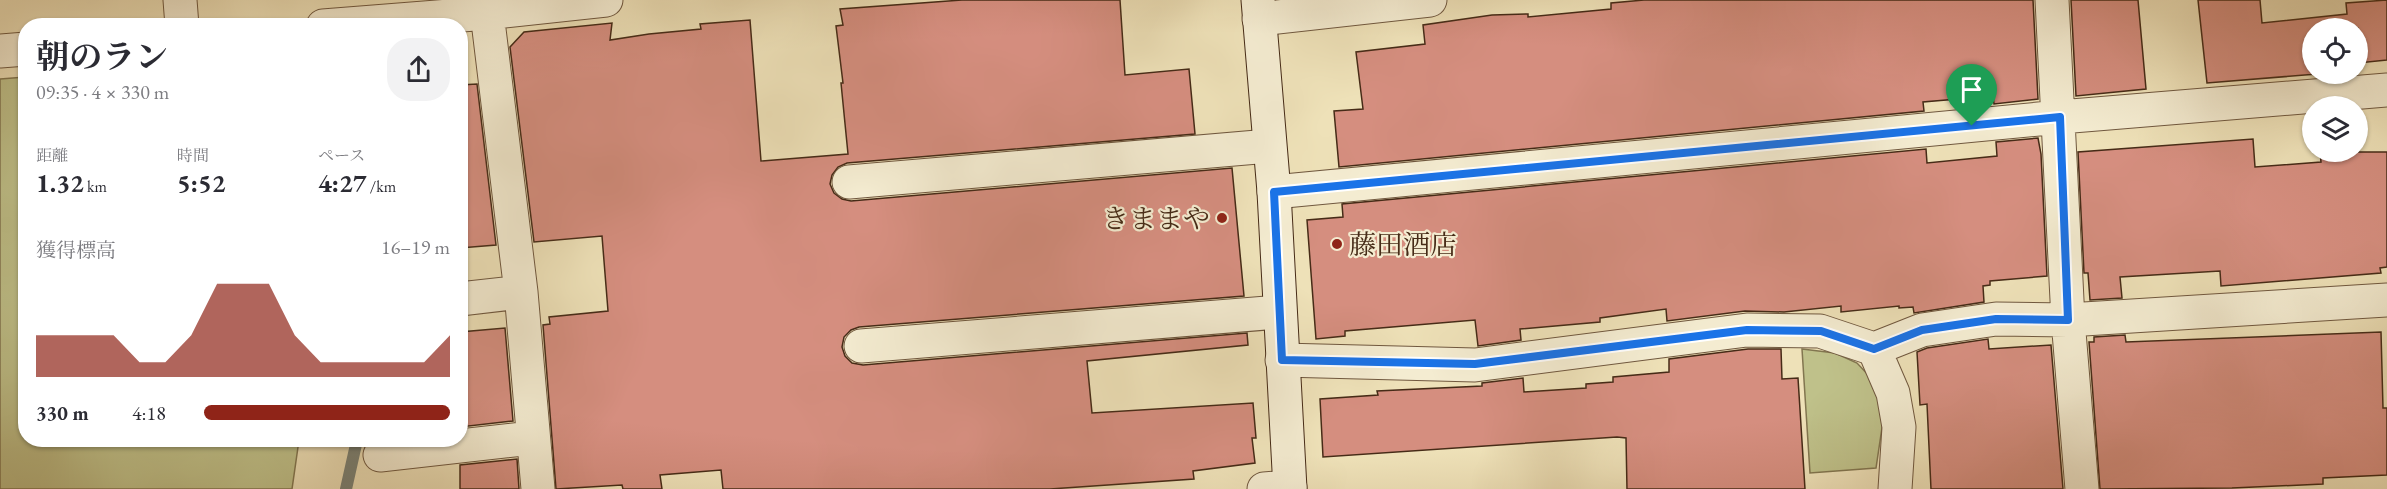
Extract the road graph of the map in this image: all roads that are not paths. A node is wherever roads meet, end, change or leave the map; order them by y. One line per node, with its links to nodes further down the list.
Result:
1 (180, 0): 9 (street)
2 (606, 0): 5 (street)
3 (1430, 0): 6 (street)
4 (2052, 0): 14 (street)
5 (555, 3): 8 (street)
6 (1259, 10): 15 (street)
7 (378, 11): 8 (street); 10 (street)
8 (483, 14): 18 (street)
9 (181, 18)
10 (353, 18)
11 (18, 50): 12 (street)
12 (0, 51)
13 (2387, 90): 14 (street)
14 (2060, 117): 17 (street); 22 (street)
15 (1269, 146): 16 (street); 17 (street)
16 (849, 182)
17 (1274, 192): 21 (street)
18 (521, 292): 19 (street); 26 (street)
19 (468, 298)
20 (2387, 300): 22 (street)
21 (1279, 312): 23 (street); 25 (street)
22 (2068, 320): 24 (street); 33 (street)
23 (861, 346)
24 (1874, 349): 25 (street); 32 (street)
25 (1282, 360): 30 (street)
26 (532, 438): 27 (street); 31 (street)
27 (468, 445)
28 (452, 447): 29 (street)
29 (380, 455)
30 (1281, 488)
31 (538, 489)
32 (1895, 489)
33 (2082, 489)

